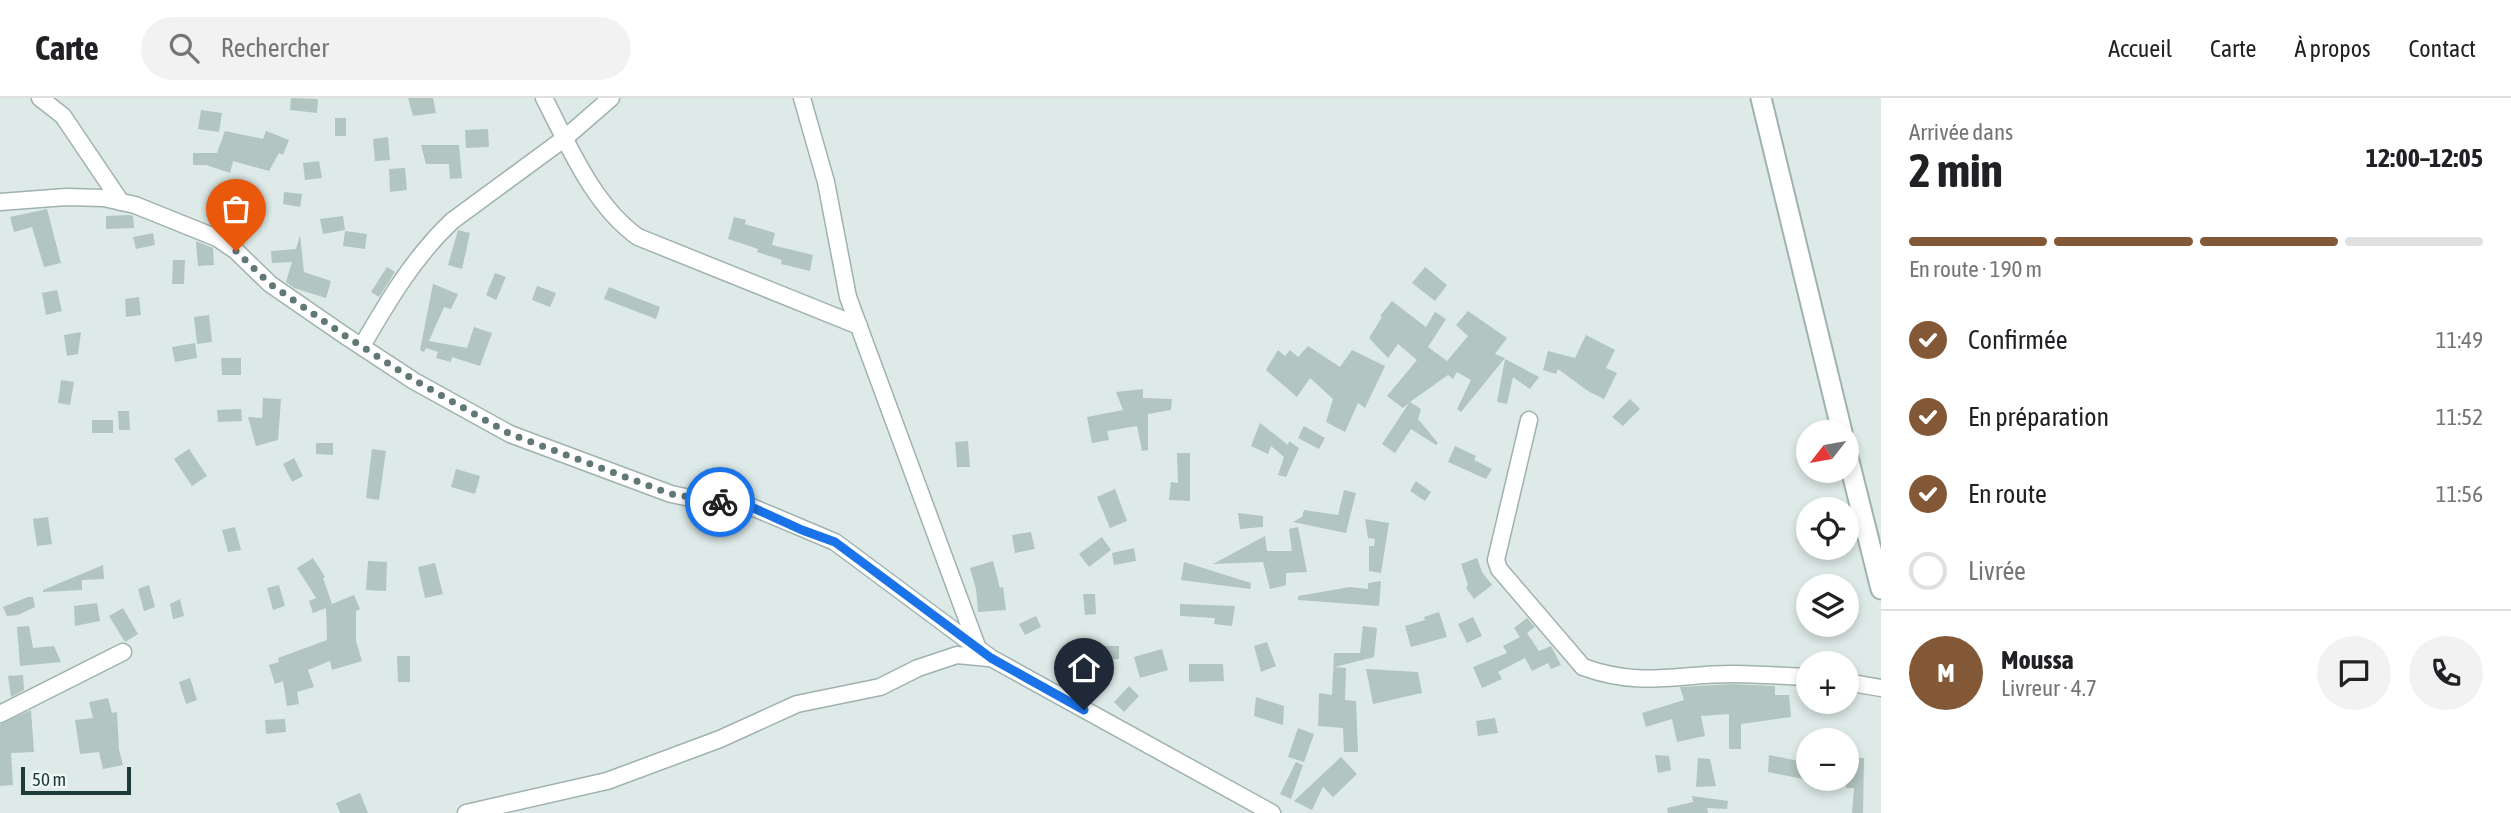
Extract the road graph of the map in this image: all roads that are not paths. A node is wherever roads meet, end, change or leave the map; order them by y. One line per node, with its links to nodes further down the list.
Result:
1 (544, 98): 6 (street)
2 (611, 98): 6 (street)
3 (802, 98): 9 (street)
4 (1761, 98): 12 (street)
5 (53, 103): 8 (street)
6 (565, 138): 9 (street); 10 (street)
7 (0, 202): 8 (street)
8 (121, 202): 10 (street)
9 (859, 326): 16 (street)
10 (362, 346): 16 (street)
11 (1529, 420): 17 (street)
12 (1839, 420)
13 (1854, 483): 14 (street)
14 (1881, 589)
15 (123, 652): 20 (street)
16 (985, 653): 21 (street); 22 (street)
17 (1796, 677)
18 (1859, 684): 19 (street)
19 (1881, 688)
20 (0, 713)
21 (466, 813)
22 (1270, 813)

